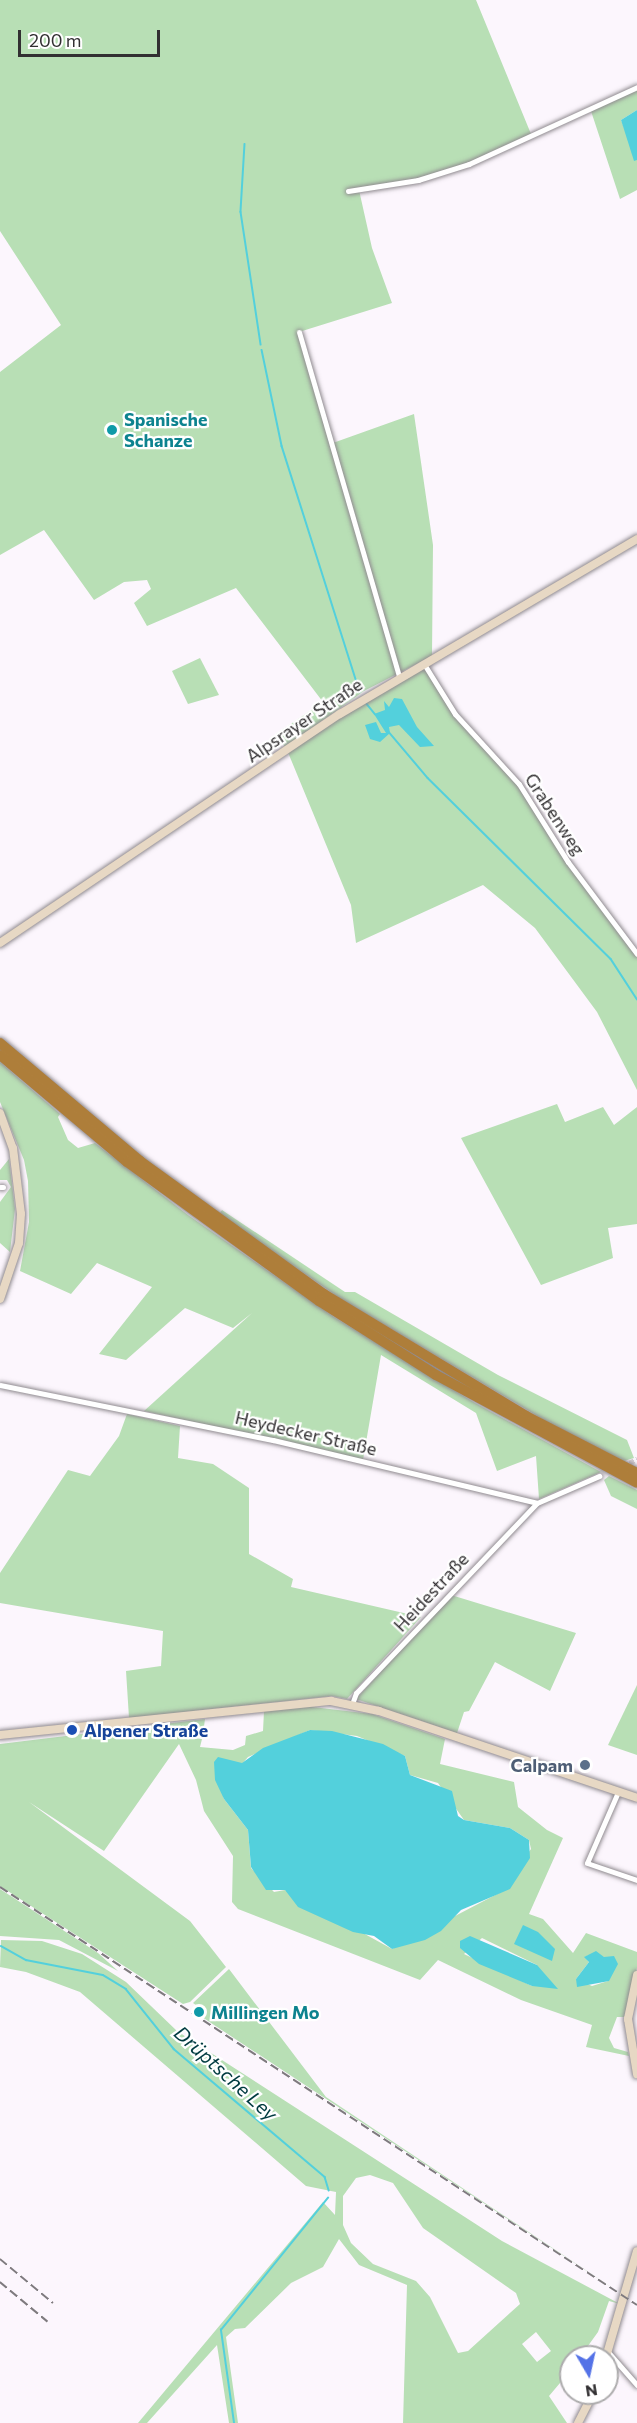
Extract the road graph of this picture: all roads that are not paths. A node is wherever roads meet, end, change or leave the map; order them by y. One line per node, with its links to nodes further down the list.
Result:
1 (637, 87): 2 (street)
2 (348, 191)
3 (299, 332): 6 (street)
4 (637, 539): 5 (street, Alpsrayer Straße)
5 (424, 663): 6 (street, Alpsrayer Straße); 8 (street, Grabenweg)
6 (399, 677): 7 (street, Alpsrayer Straße)
7 (0, 943)
8 (637, 954)
9 (0, 1043): 14 (highway)
10 (0, 1055): 16 (highway)
11 (0, 1113): 12 (street)
12 (0, 1299)
13 (0, 1385): 17 (street, Heydecker Straße)
14 (637, 1473)
15 (599, 1476): 17 (street)
16 (637, 1483)
17 (537, 1503): 18 (street, Heidestraße)
18 (352, 1704): 19 (street); 20 (street)
19 (0, 1735)
20 (618, 1792): 21 (street); 22 (street)
21 (637, 1798)
22 (637, 1880)
23 (637, 1975): 24 (street)
24 (633, 2020): 25 (street)
25 (637, 2074)
26 (637, 2251): 27 (street)
27 (635, 2272): 28 (street)
28 (610, 2345)
29 (619, 2366): 30 (street)
30 (637, 2385)
31 (587, 2405): 32 (street)
32 (578, 2423)

